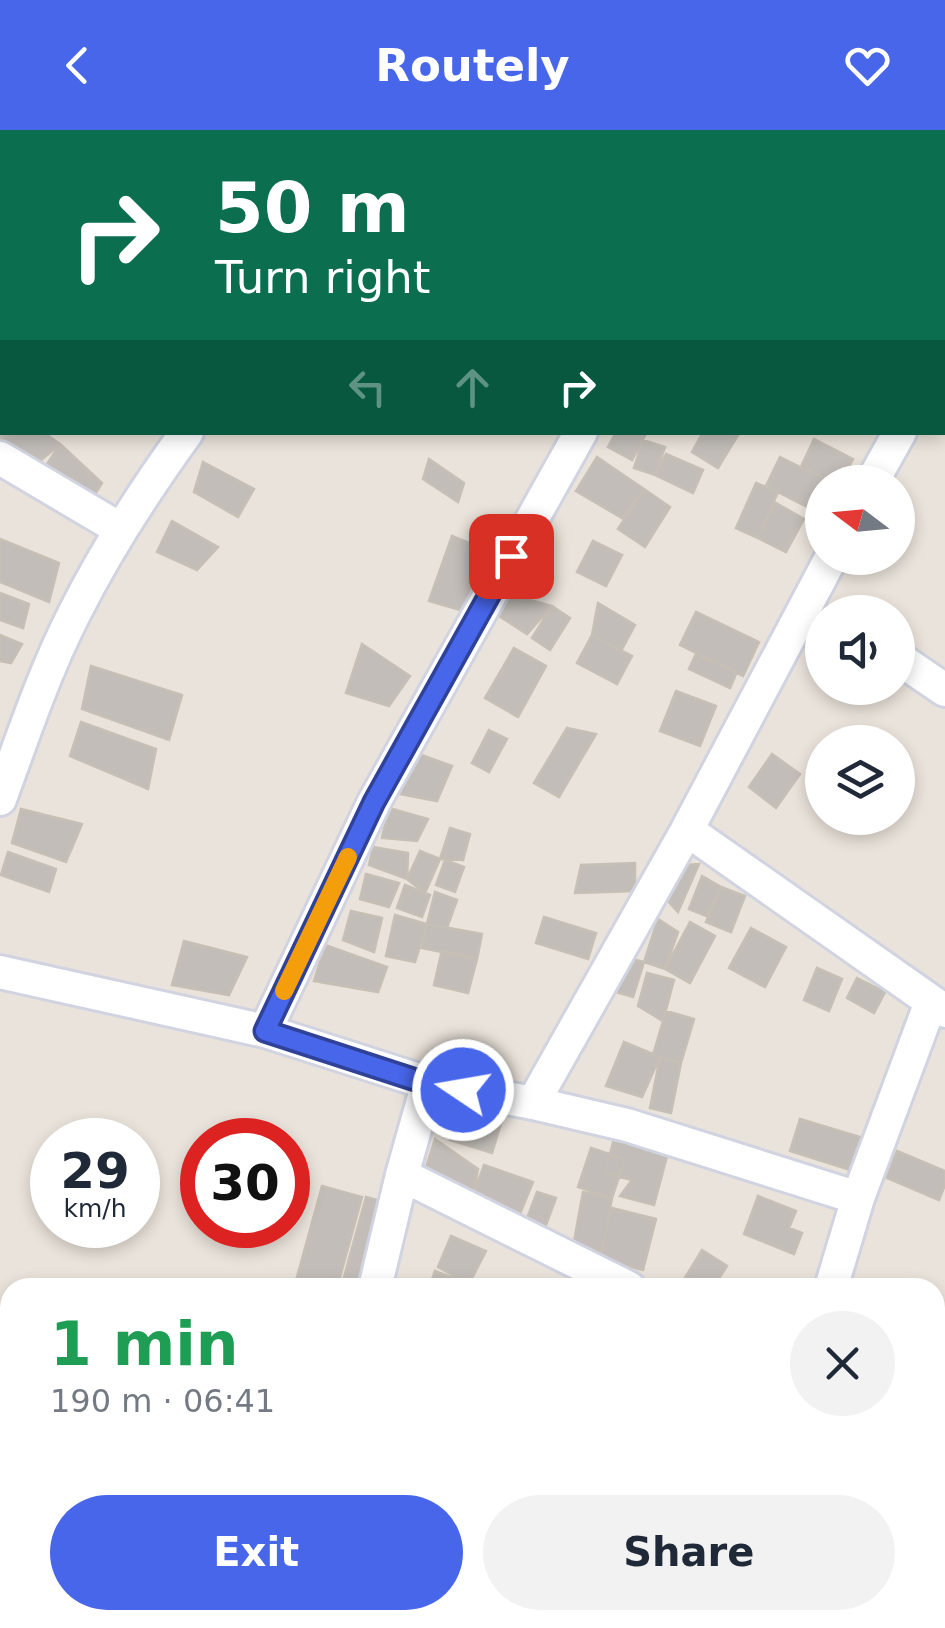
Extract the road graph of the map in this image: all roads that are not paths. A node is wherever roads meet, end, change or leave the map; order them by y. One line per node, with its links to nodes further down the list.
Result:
1 (185, 435): 6 (street)
2 (580, 435): 14 (street)
3 (898, 435): 5 (street)
4 (0, 458): 6 (street)
5 (882, 465)
6 (120, 530): 10 (street)
7 (805, 630): 11 (street)
8 (915, 670): 9 (street)
9 (945, 690)
10 (0, 798)
11 (686, 830): 13 (street); 16 (street)
12 (0, 972): 14 (street)
13 (938, 1006): 18 (street)
14 (265, 1031): 15 (street)
15 (428, 1084): 16 (street); 17 (street)
16 (533, 1102): 18 (street)
17 (402, 1175): 19 (street); 20 (street)
18 (858, 1198): 21 (street)
19 (377, 1278)
20 (609, 1278)
21 (834, 1278)

